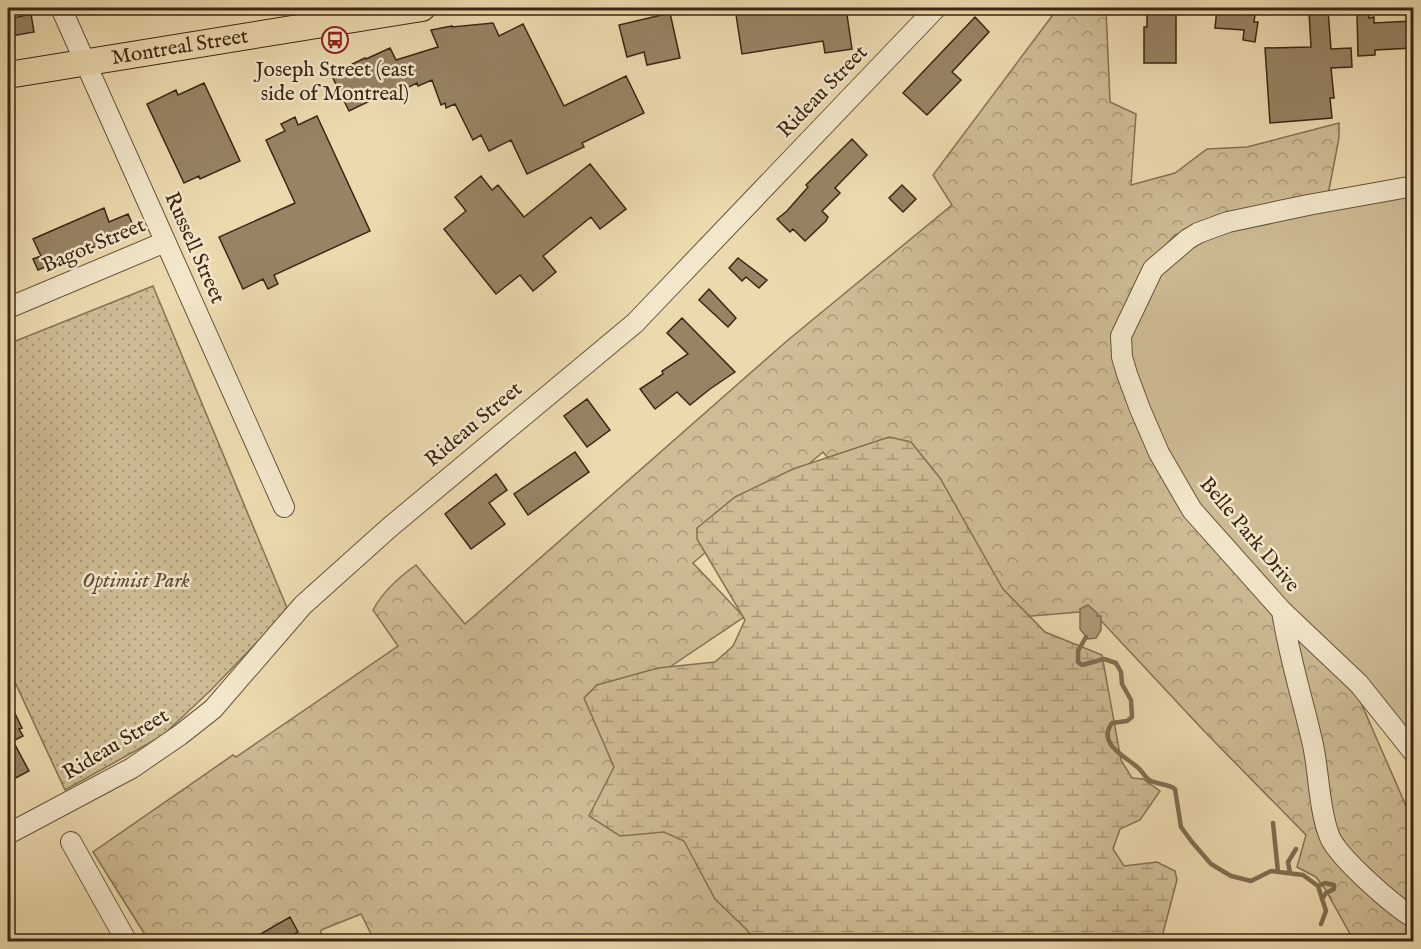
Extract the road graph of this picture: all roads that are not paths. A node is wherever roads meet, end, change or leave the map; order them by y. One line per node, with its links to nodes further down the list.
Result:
1 (61, 8): 5 (street, Russell Street)
2 (423, 8): 4 (main road, Montreal Street)
3 (936, 8): 13 (street, Rideau Street)
4 (354, 13): 5 (main road, Montreal Street)
5 (86, 63): 6 (main road, Montreal Street); 8 (street, Russell Street)
6 (8, 75)
7 (1413, 186): 11 (street, Belle Park Drive)
8 (165, 242): 9 (street, Bagot Street); 10 (street, Russell Street)
9 (8, 308)
10 (284, 507)
11 (1282, 611): 12 (street, Belle Park Drive); 15 (street)
12 (1413, 753)
13 (8, 834)
14 (71, 842): 16 (street)
15 (1413, 918)
16 (127, 942)

